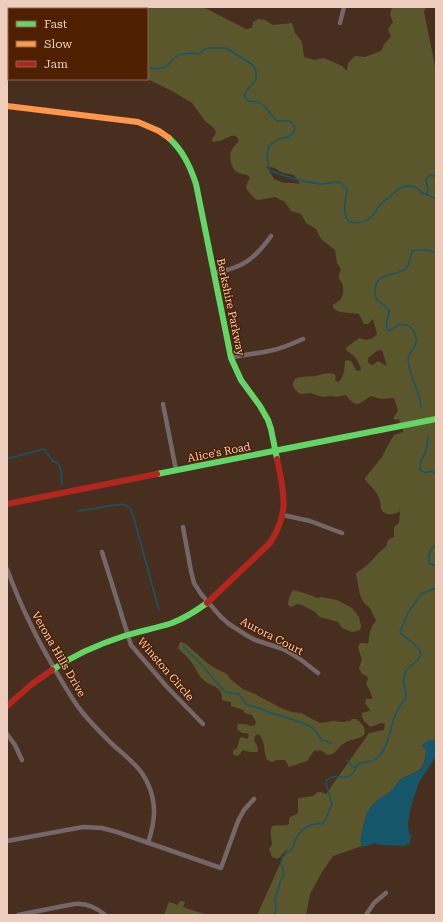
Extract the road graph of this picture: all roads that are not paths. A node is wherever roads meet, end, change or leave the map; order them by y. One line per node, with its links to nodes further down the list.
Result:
1 (344, 7): 2 (street)
2 (340, 23)
3 (7, 106): 5 (street, Berkshire Parkway)
4 (271, 236): 5 (street)
5 (214, 273): 7 (street, Berkshire Parkway)
6 (303, 339): 7 (street)
7 (231, 358): 10 (street, Berkshire Parkway)
8 (163, 404): 11 (street)
9 (436, 419): 10 (street, Alice's Road)
10 (276, 450): 11 (street, Alice's Road); 13 (street, Berkshire Parkway)
11 (176, 470): 12 (street, Alice's Road)
12 (7, 504)
13 (283, 515): 15 (street); 18 (street, Berkshire Parkway)
14 (183, 526): 18 (street, Aurora Court)
15 (342, 533)
16 (102, 552): 19 (street, Winston Circle)
17 (7, 569): 20 (street, Verona Hills Drive)
18 (208, 602): 19 (street, Berkshire Parkway); 21 (street, Aurora Court)
19 (127, 635): 20 (street, Berkshire Parkway); 23 (street, Winston Circle)
20 (54, 668): 22 (street, Berkshire Parkway); 28 (street, Verona Hills Drive)
21 (318, 674)
22 (7, 706)
23 (202, 724)
24 (7, 734): 25 (street)
25 (22, 760)
26 (254, 799): 28 (street)
27 (7, 841): 28 (street)
28 (148, 843)
29 (386, 893): 32 (street)
30 (18, 915): 31 (street)
31 (105, 915)
32 (366, 915)

